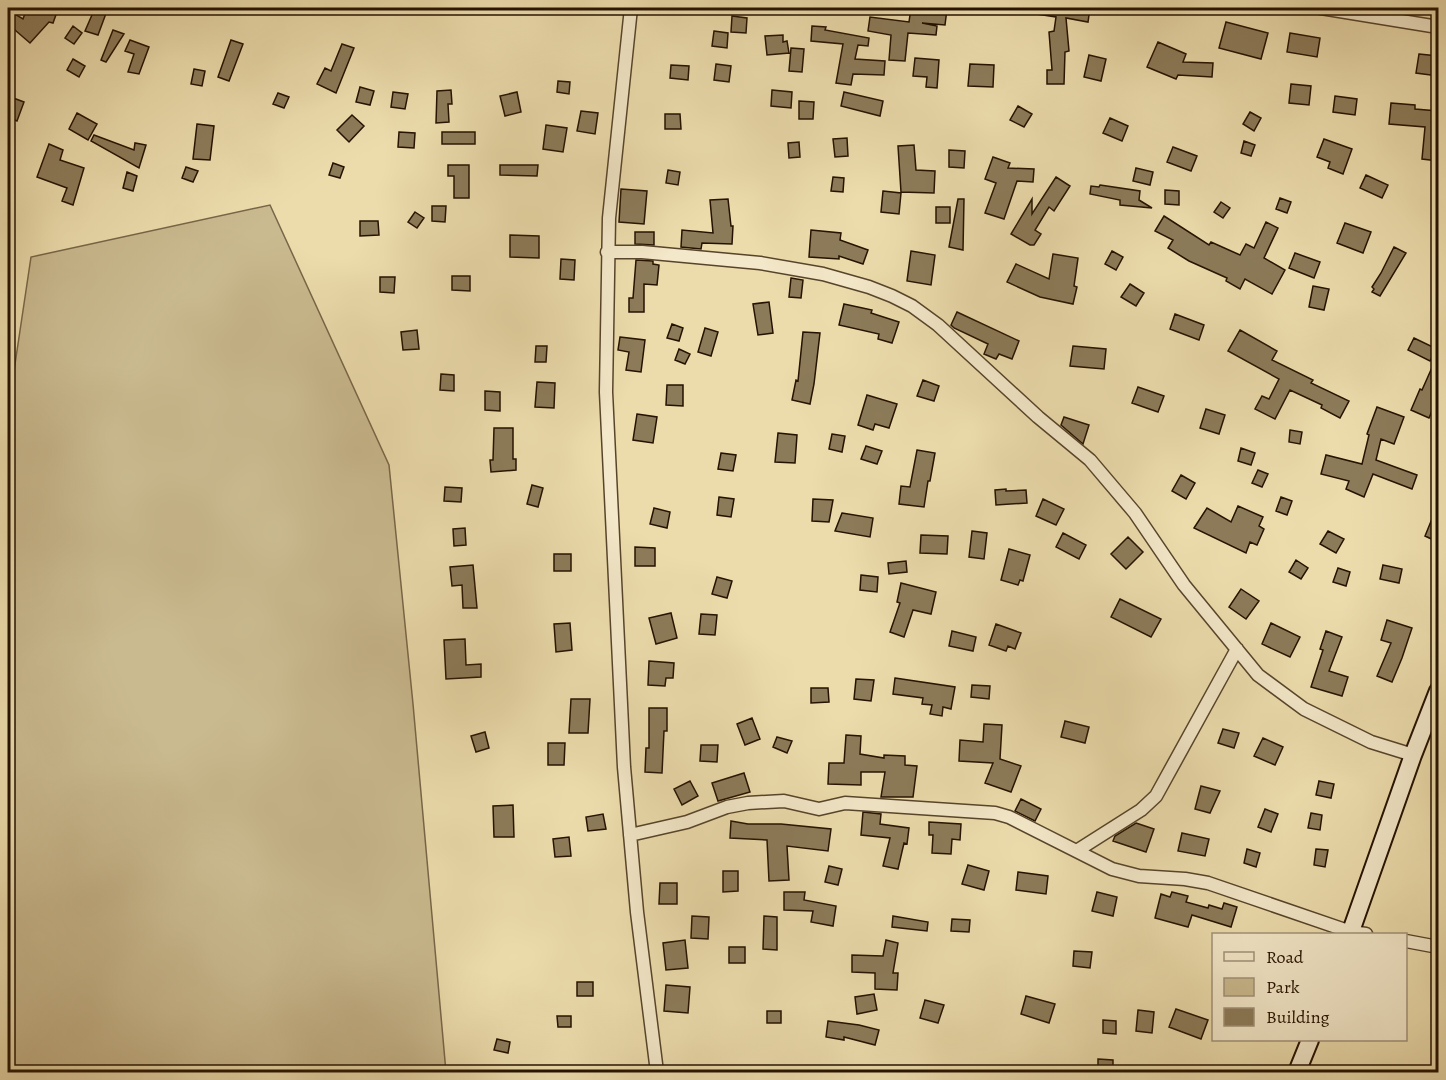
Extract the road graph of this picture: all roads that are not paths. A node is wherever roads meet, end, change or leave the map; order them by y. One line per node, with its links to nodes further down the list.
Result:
1 (631, 8): 4 (street)
2 (1322, 8): 3 (street)
3 (1438, 27)
4 (607, 252): 5 (street); 8 (street)
5 (1237, 649): 7 (street); 9 (street)
6 (1438, 691): 7 (main road)
7 (1413, 755): 11 (main road)
8 (630, 836): 9 (street); 15 (street)
9 (1078, 850): 10 (street)
10 (1353, 933)
11 (1356, 933)
12 (1407, 941): 13 (street)
13 (1438, 947)
14 (1310, 1041): 16 (main road)
15 (657, 1072)
16 (1297, 1072)

